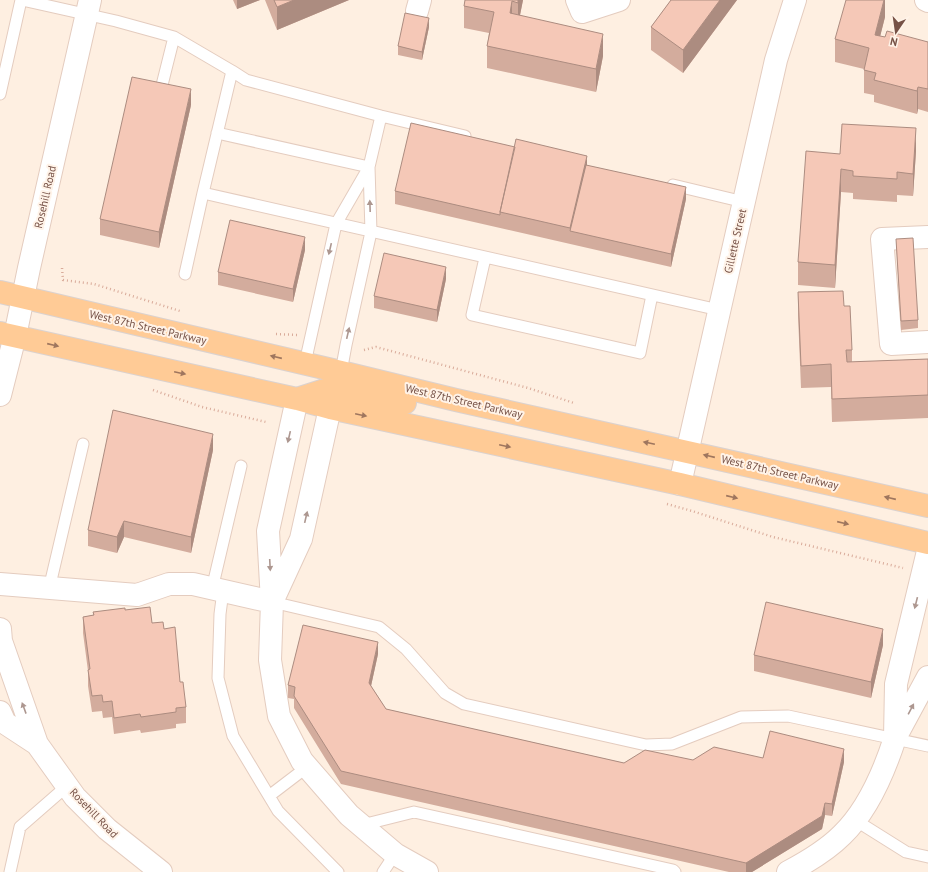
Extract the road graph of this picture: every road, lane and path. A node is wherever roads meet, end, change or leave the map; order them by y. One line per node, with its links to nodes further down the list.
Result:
1 (22, 0): 5 (lane); 9 (lane)
2 (577, 0): 3 (street)
3 (619, 0)
4 (795, 0): 16 (street, Gillette Street)
5 (89, 7): 6 (lane); 25 (street, Rosehill Road)
6 (174, 37): 7 (lane); 8 (lane)
7 (232, 71): 10 (lane); 11 (lane)
8 (162, 85)
9 (0, 94)
10 (381, 116): 12 (lane); 13 (lane)
11 (218, 133): 13 (lane); 15 (lane)
12 (474, 138)
13 (369, 167): 17 (lane); 18 (lane, one-way to 13)
14 (660, 182): 16 (lane)
15 (203, 193): 17 (lane); 22 (lane)
16 (744, 202): 26 (street, Gillette Street)
17 (336, 224): 18 (lane); 33 (lane, one-way to 33)
18 (371, 232): 20 (lane); 34 (lane, one-way to 18)
19 (928, 238): 31 (street)
20 (485, 258): 24 (lane); 24 (lane)
21 (62, 268): 27 (path)
22 (185, 274)
23 (0, 292): 25 (main road, West 87th Street Parkway)
24 (652, 295): 26 (lane)
25 (23, 297): 29 (street, Rosehill Road); 33 (main road, West 87th Street Parkway, one-way to 25)
26 (720, 310): 43 (street, Gillette Street)
27 (187, 313)
28 (268, 334): 30 (path)
29 (7, 335): 36 (street, Rosehill Road); 37 (main road, one-way to 37)
30 (299, 335)
31 (928, 342)
32 (364, 350): 39 (path)
33 (305, 363): 34 (main road, West 87th Street Parkway)
34 (341, 372): 38 (main road, West 87th Street Parkway)
35 (149, 389): 41 (path)
36 (0, 395)
37 (297, 399): 38 (main road); 40 (main road); 54 (street, one-way to 54)
38 (456, 400): 43 (main road, West 87th Street Parkway, one-way to 38)
39 (580, 405)
40 (330, 408): 45 (main road, one-way to 45); 54 (street, one-way to 40)
41 (266, 422)
42 (83, 444): 52 (lane)
43 (687, 451): 45 (street, Gillette Street); 47 (main road, West 87th Street Parkway, one-way to 43)
44 (241, 466): 53 (lane)
45 (680, 484): 48 (main road, one-way to 48)
46 (664, 504): 50 (path)
47 (928, 506)
48 (928, 543)
49 (928, 551): 58 (street, one-way to 58)
50 (904, 568)
51 (0, 584): 52 (street)
52 (48, 588): 53 (street)
53 (218, 590): 54 (street); 63 (lane)
54 (272, 602): 58 (lane); 61 (street)
55 (0, 629): 59 (street, Rosehill Road, one-way to 55)
56 (928, 677): 58 (street, one-way to 56)
57 (0, 712): 59 (street, Rosehill Road)
58 (895, 738): 60 (lane); 64 (street)
59 (37, 744): 62 (street, Rosehill Road)
60 (928, 746)
61 (307, 767): 63 (lane); 65 (street)
62 (68, 786): 69 (lane); 70 (street, Rosehill Road)
63 (268, 796): 71 (lane)
64 (855, 820): 67 (lane); 68 (street)
65 (362, 825): 66 (street); 74 (lane)
66 (396, 854): 72 (lane); 73 (street)
67 (928, 857)
68 (792, 871)
69 (10, 872)
70 (161, 872)
71 (338, 872)
72 (383, 872)
73 (427, 872)
74 (675, 872)

